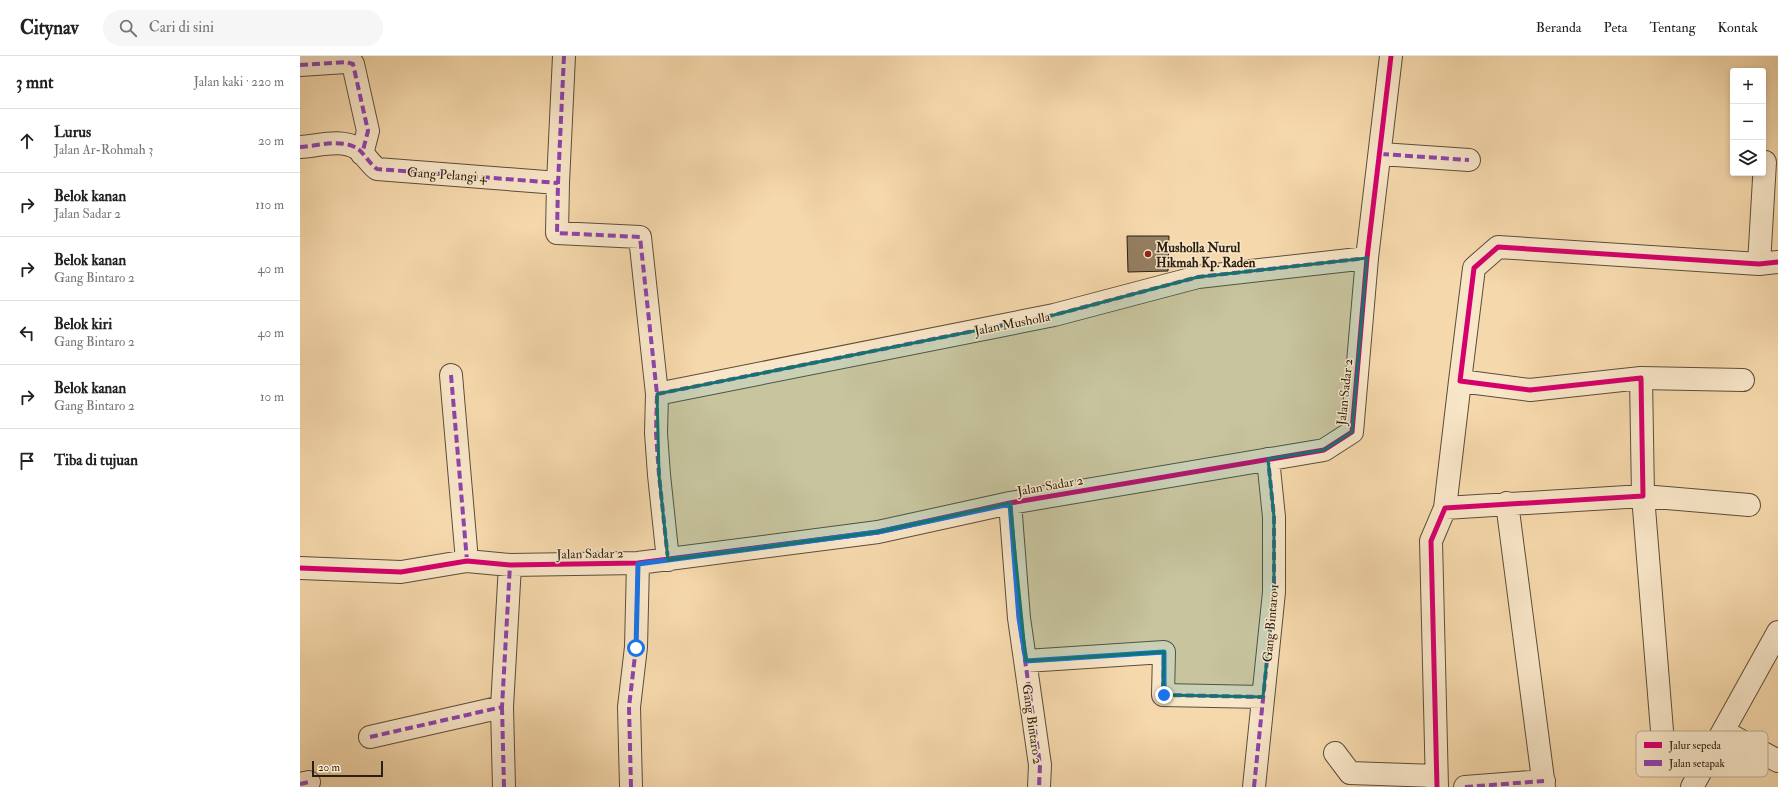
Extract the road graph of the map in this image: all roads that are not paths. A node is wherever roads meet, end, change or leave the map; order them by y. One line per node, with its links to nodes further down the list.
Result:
1 (564, 56): 9 (street)
2 (1391, 56): 6 (street, Jalan Sadar 2)
3 (305, 72): 5 (street)
4 (300, 147): 5 (street)
5 (354, 148): 9 (street, Gang Pelangi 4)
6 (1380, 154): 7 (street); 10 (street, Jalan Sadar 2)
7 (1469, 160)
8 (1766, 176): 11 (street)
9 (558, 182): 16 (street)
10 (1367, 258): 16 (street, Jalan Musholla); 17 (street, Jalan Sadar 2)
11 (1769, 263): 15 (street)
12 (451, 375): 24 (street)
13 (1641, 378): 14 (street); 15 (street); 18 (street)
14 (1743, 380)
15 (1460, 381): 22 (street)
16 (657, 394): 23 (street)
17 (1268, 459): 20 (street, Jalan Sadar 2); 30 (street, Gang Bintaro 1)
18 (1643, 496): 19 (street); 21 (street); 32 (street)
19 (1506, 503): 22 (street); 40 (street)
20 (1010, 504): 23 (street, Jalan Sadar 2); 29 (street, Gang Bintaro 2)
21 (1749, 505)
22 (1445, 508): 39 (street)
23 (668, 560): 25 (street, Jalan Sadar 2)
24 (467, 561): 26 (street, Jalan Sadar 2); 27 (street, Jalan Sadar 2)
25 (638, 564): 26 (street, Jalan Sadar 2); 42 (street)
26 (510, 565): 31 (street)
27 (300, 568)
28 (1778, 632): 33 (street)
29 (1026, 661): 30 (street); 43 (street, Gang Bintaro 2)
30 (1263, 697): 44 (street, Gang Bintaro 1)
31 (502, 707): 34 (street); 41 (street)
32 (1662, 731)
33 (1723, 731)
34 (370, 737)
35 (1335, 753): 39 (street)
36 (1768, 756): 37 (street)
37 (1778, 761)
38 (1698, 777): 46 (street)
39 (1437, 782)
40 (1544, 784): 45 (street)
41 (504, 787)
42 (631, 787)
43 (1039, 787)
44 (1254, 787)
45 (1465, 787)
46 (1692, 787)

